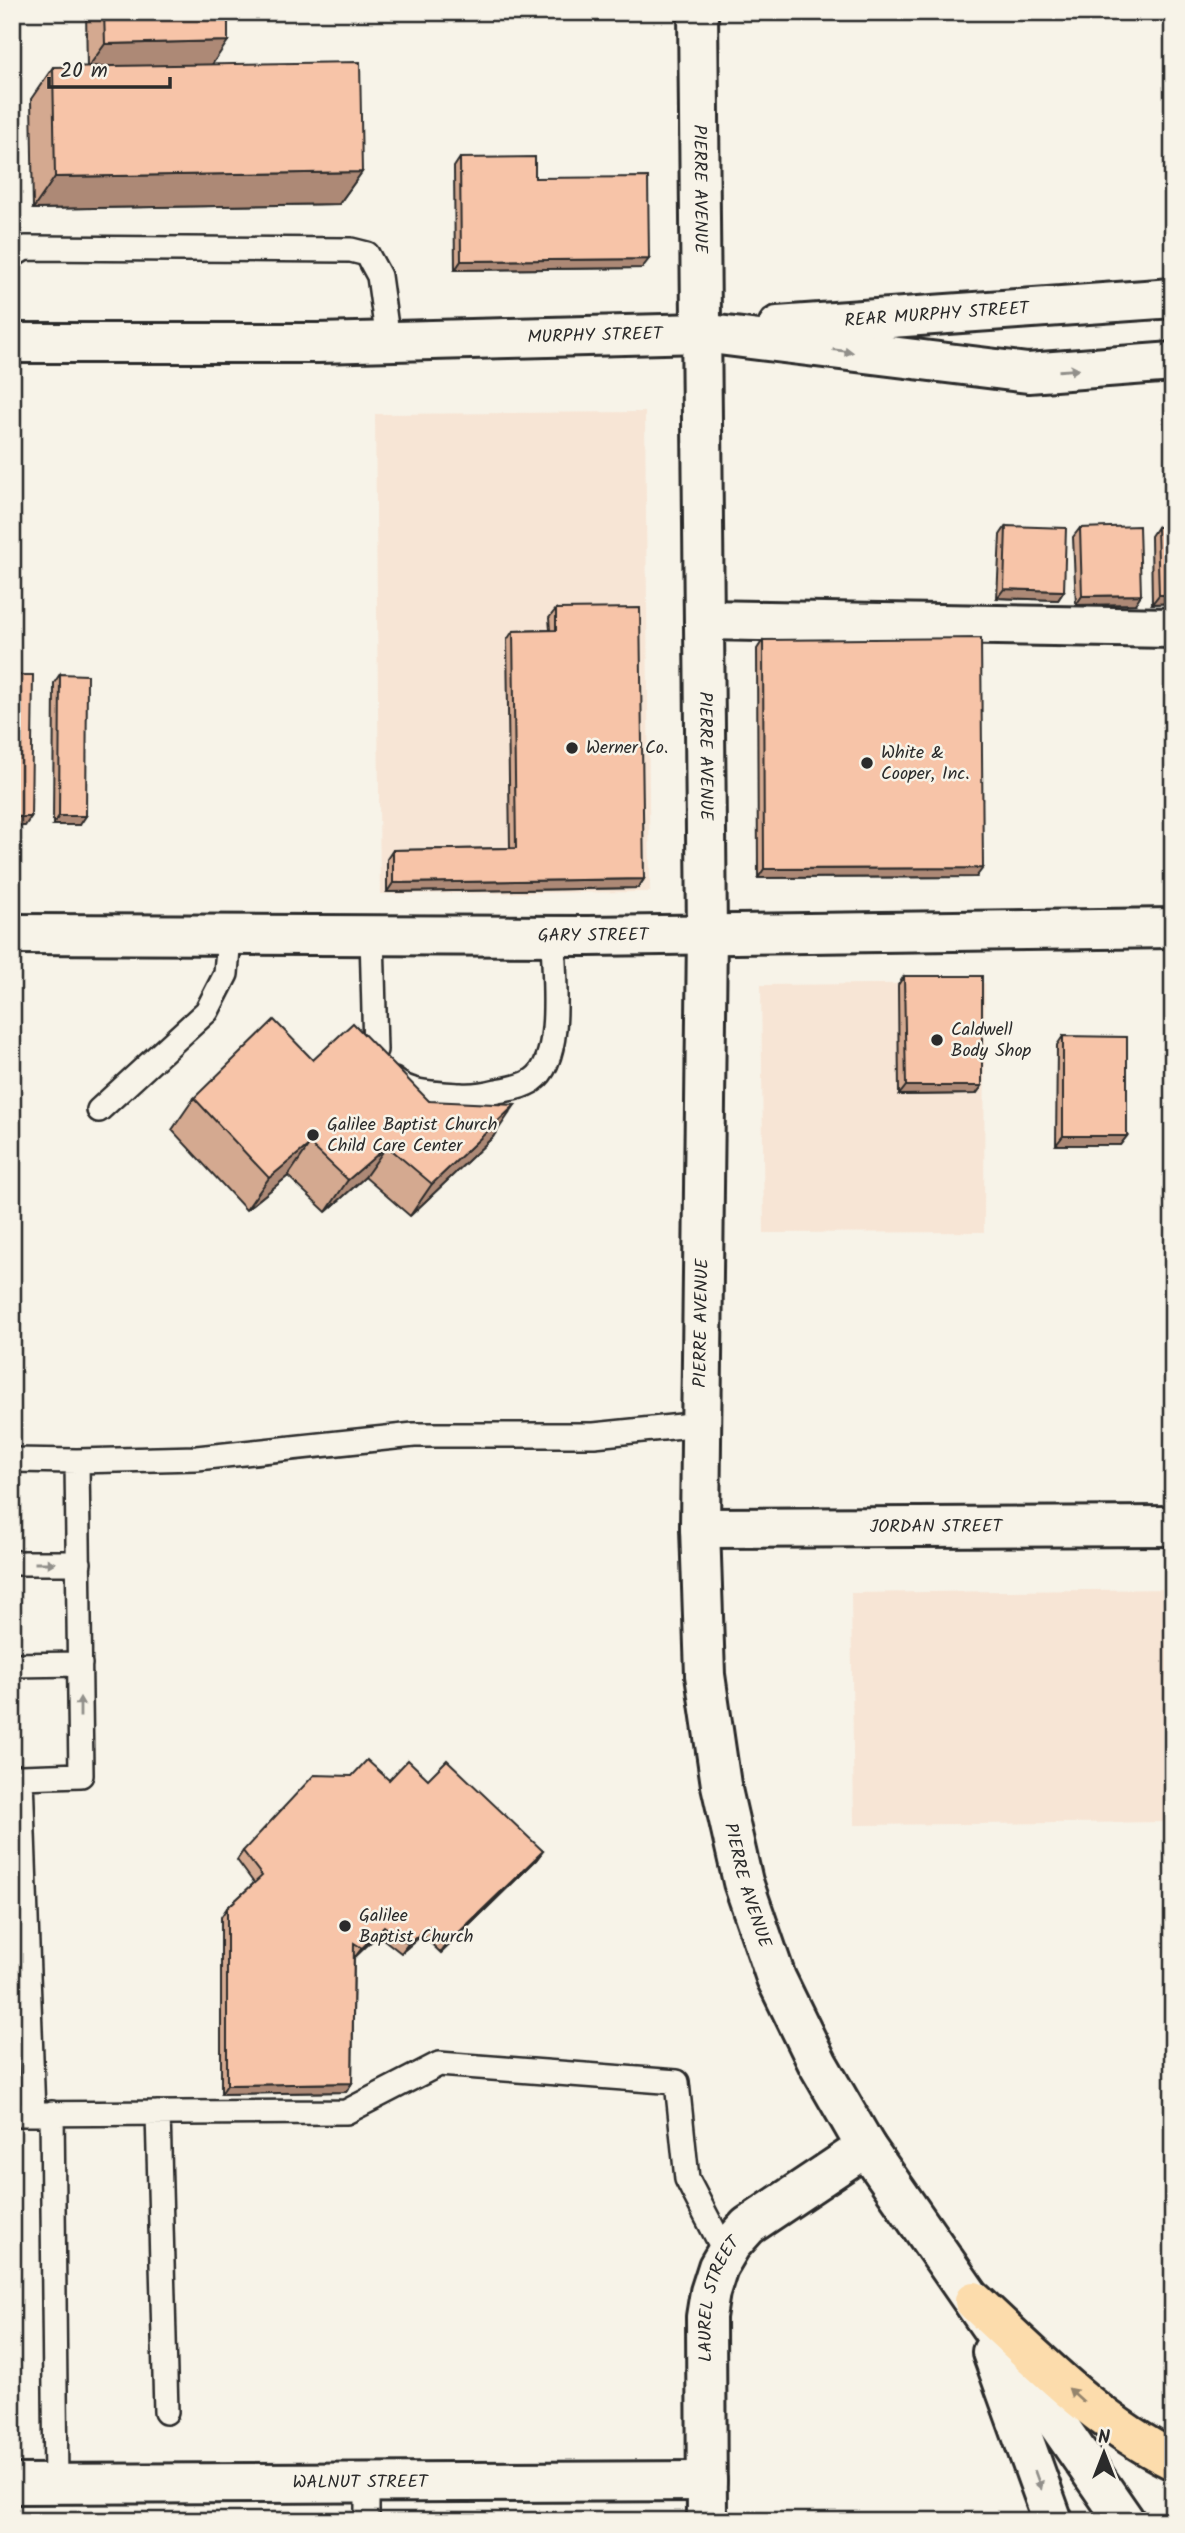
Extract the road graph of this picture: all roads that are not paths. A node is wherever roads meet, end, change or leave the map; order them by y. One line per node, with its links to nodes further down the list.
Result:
1 (698, 12): 4 (street, PIERRE AVENUE)
2 (12, 256): 5 (lane)
3 (1173, 298): 4 (street, REAR MURPHY STREET)
4 (702, 333): 5 (street, MURPHY STREET); 7 (street, MURPHY STREET, one-way to 7); 8 (street, PIERRE AVENUE)
5 (388, 341): 6 (street, MURPHY STREET)
6 (12, 344)
7 (1173, 362)
8 (705, 620): 9 (street); 11 (street, PIERRE AVENUE)
9 (1173, 628)
10 (1173, 928): 11 (street, GARY STREET)
11 (707, 933): 15 (street, GARY STREET); 19 (street, PIERRE AVENUE)
12 (12, 934): 13 (street, GARY STREET)
13 (229, 934): 14 (street, GARY STREET); 18 (lane)
14 (372, 935): 15 (street, GARY STREET); 16 (lane)
15 (553, 936): 17 (lane)
16 (375, 1050)
17 (387, 1073)
18 (99, 1110)
19 (701, 1424): 21 (lane); 23 (street, PIERRE AVENUE)
20 (12, 1460): 21 (lane)
21 (77, 1461): 25 (lane)
22 (1173, 1526): 23 (street, JORDAN STREET)
23 (700, 1528): 31 (street, PIERRE AVENUE)
24 (12, 1563): 25 (lane, one-way to 25)
25 (79, 1563): 26 (lane)
26 (80, 1664): 27 (lane); 28 (lane, one-way to 26)
27 (12, 1665)
28 (17, 1777): 30 (lane)
29 (158, 2113): 30 (lane); 32 (lane); 34 (lane)
30 (32, 2114): 38 (lane)
31 (866, 2147): 32 (street, LAUREL STREET); 33 (street, PIERRE AVENUE)
32 (726, 2255): 36 (street, LAUREL STREET)
33 (974, 2301): 35 (highway, one-way to 33); 41 (street, one-way to 41); 42 (street, PIERRE AVENUE)
34 (166, 2412)
35 (1173, 2460)
36 (707, 2481): 39 (street, WALNUT STREET); 40 (street, LAUREL STREET)
37 (12, 2484): 38 (street, WALNUT STREET)
38 (56, 2484): 39 (street, WALNUT STREET)
39 (367, 2502)
40 (707, 2521)
41 (1053, 2521)
42 (1125, 2521)

